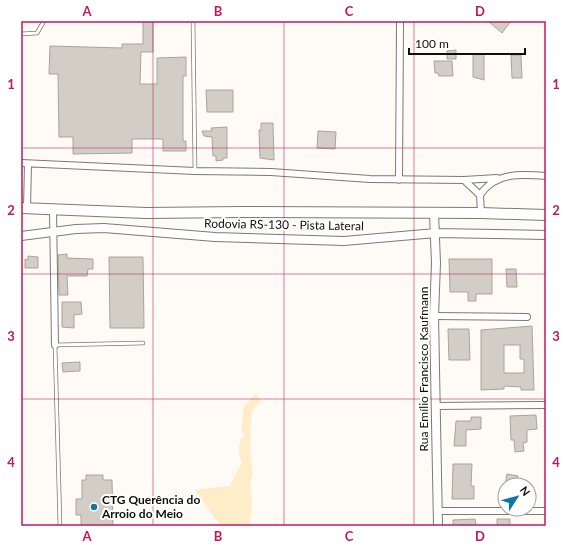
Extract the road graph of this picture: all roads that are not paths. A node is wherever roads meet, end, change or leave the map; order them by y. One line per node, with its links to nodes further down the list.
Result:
1 (44, 21): 4 (lane)
2 (193, 21): 6 (lane)
3 (400, 21): 9 (street)
4 (21, 34)
5 (24, 163): 6 (street); 12 (street)
6 (195, 172): 9 (street)
7 (546, 176): 8 (street)
8 (498, 178): 10 (street); 11 (street)
9 (399, 180): 10 (street)
10 (464, 180): 11 (street)
11 (480, 195): 14 (street)
12 (24, 208): 13 (main road)
13 (53, 209): 15 (main road); 17 (street)
14 (481, 212): 15 (main road); 16 (main road)
15 (434, 213): 18 (street, Rua Emílio Francisco Kaufmann)
16 (546, 215)
17 (53, 232): 18 (street, Rodovia RS-130 - Pista Lateral); 20 (street, Rodovia RS-130 - Pista Lateral); 24 (street)
18 (436, 233): 19 (street, Rodovia RS-130 - Pista Lateral); 21 (street, Rua Emílio Francisco Kaufmann)
19 (546, 235)
20 (21, 236)
21 (434, 316): 22 (street); 26 (street, Rua Emílio Francisco Kaufmann)
22 (527, 317)
23 (143, 343): 24 (lane)
24 (55, 345): 29 (lane)
25 (546, 405): 26 (street)
26 (436, 406): 27 (street, Rua Emílio Francisco Kaufmann)
27 (438, 511): 28 (street); 30 (street, Rua Emílio Francisco Kaufmann)
28 (546, 511)
29 (60, 526)
30 (438, 526)

